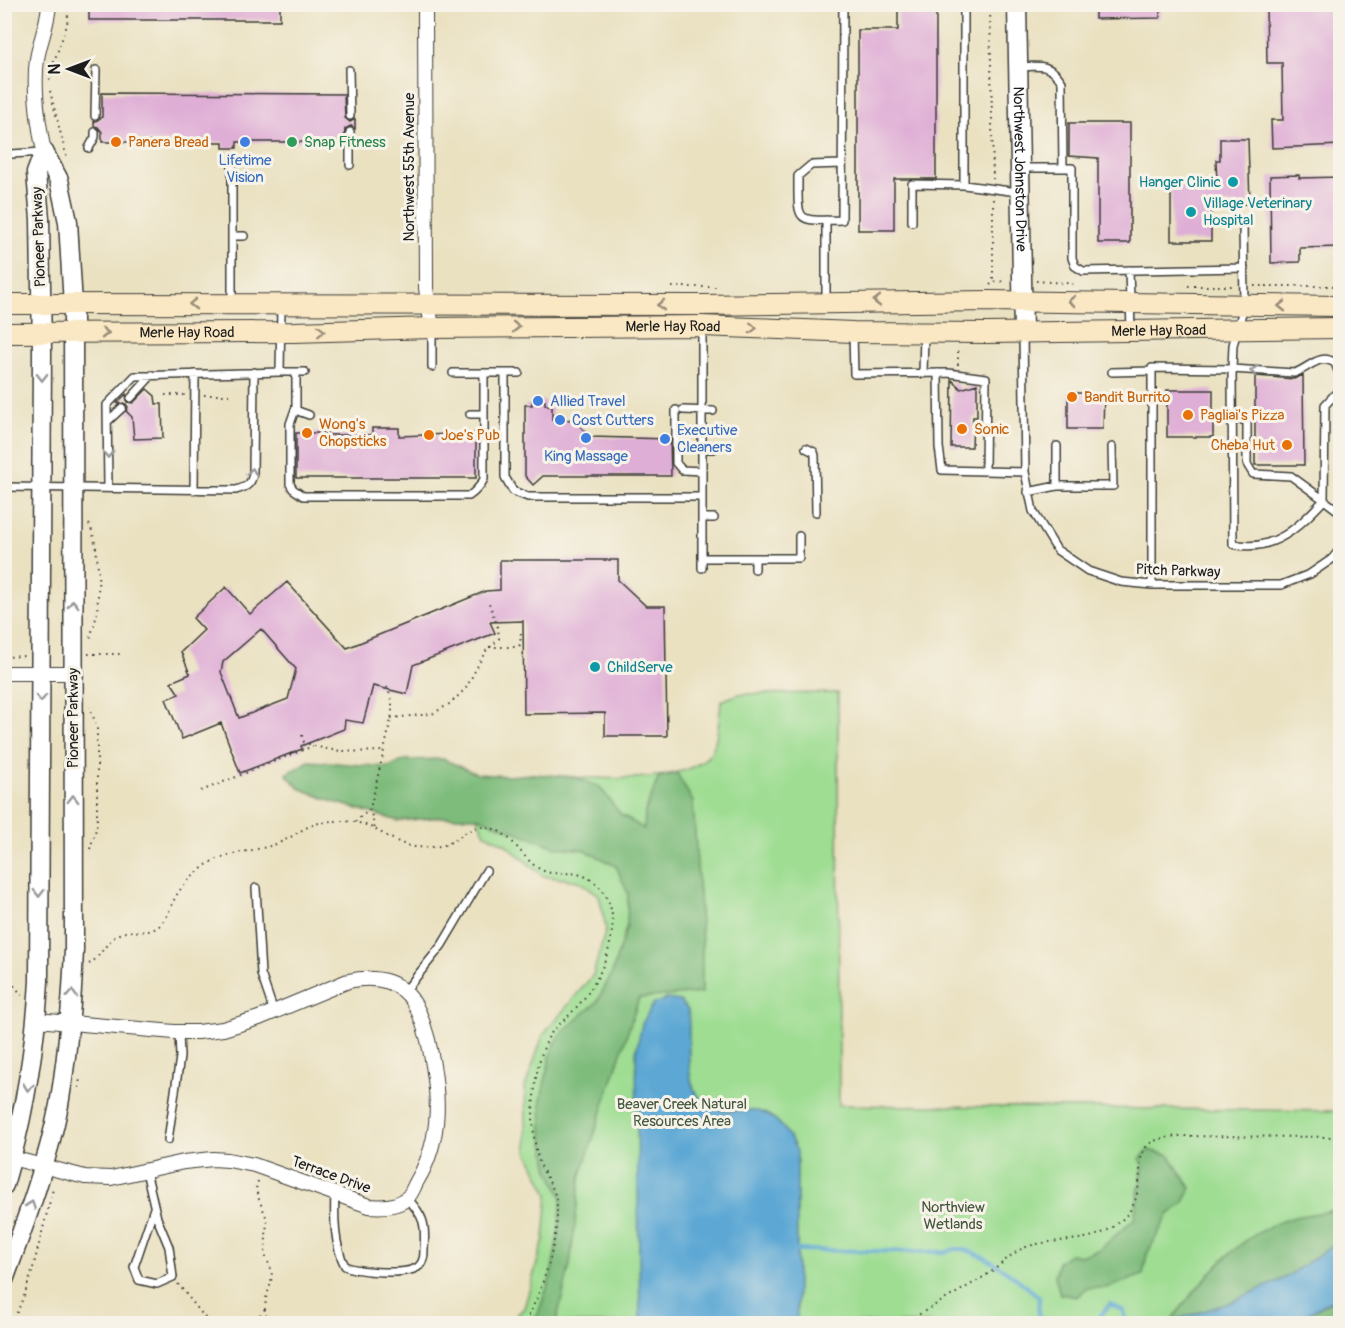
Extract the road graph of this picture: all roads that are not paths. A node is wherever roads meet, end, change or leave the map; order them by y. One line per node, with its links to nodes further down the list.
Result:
1 (49, 4): 14 (street, Pioneer Parkway)
2 (424, 4): 39 (street, Northwest 55th Avenue)
3 (843, 4): 16 (lane)
4 (964, 4): 21 (lane)
5 (1017, 4): 6 (street, Northwest Johnston Drive)
6 (1018, 67): 19 (street, Northwest Johnston Drive); 20 (lane)
7 (96, 70): 10 (lane)
8 (349, 70): 9 (lane)
9 (350, 116)
10 (95, 117)
11 (95, 132): 13 (lane)
12 (350, 132): 18 (lane)
13 (89, 148)
14 (44, 152): 15 (lane); 34 (street, Pioneer Parkway); 37 (street, Pioneer Parkway)
15 (4, 157)
16 (842, 164): 23 (lane); 23 (lane)
17 (232, 165): 26 (lane)
18 (350, 165)
19 (1020, 168): 20 (lane); 22 (street, Northwest Johnston Drive)
20 (1063, 168): 29 (lane)
21 (964, 185): 22 (lane); 25 (lane)
22 (1021, 192): 30 (street, Northwest Johnston Drive)
23 (826, 220): 31 (lane)
24 (1243, 221): 28 (lane)
25 (912, 222)
26 (232, 236): 27 (lane); 35 (lane)
27 (244, 236)
28 (1244, 268): 29 (lane); 40 (lane)
29 (1129, 270): 32 (lane)
30 (1022, 301): 31 (main road, Merle Hay Road, one-way to 31); 32 (main road, Merle Hay Road, one-way to 30); 49 (street, Northwest Johnston Drive)
31 (826, 302): 38 (main road, Merle Hay Road)
32 (1131, 302): 40 (main road, Merle Hay Road); 50 (lane)
33 (4, 304): 34 (main road, Merle Hay Road)
34 (42, 304): 37 (main road, Merle Hay Road); 52 (street, Pioneer Parkway)
35 (232, 304): 36 (main road, Merle Hay Road); 37 (main road, Merle Hay Road, one-way to 37)
36 (280, 304): 39 (main road, Merle Hay Road); 46 (lane)
37 (73, 305): 53 (street, Pioneer Parkway)
38 (702, 305): 39 (main road, Merle Hay Road, one-way to 39); 42 (lane)
39 (428, 306): 43 (street, Northwest 55th Avenue)
40 (1244, 306): 41 (main road, Merle Hay Road, one-way to 40); 45 (lane)
41 (1341, 306)
42 (702, 326): 43 (main road, Merle Hay Road, one-way to 42); 47 (main road, Merle Hay Road, one-way to 47); 75 (lane)
43 (432, 328): 46 (main road, Merle Hay Road, one-way to 43); 54 (lane)
44 (1341, 328): 45 (main road, Merle Hay Road)
45 (1237, 330): 50 (main road, Merle Hay Road); 55 (lane)
46 (281, 332): 53 (main road, Merle Hay Road, one-way to 46); 58 (lane)
47 (853, 332): 48 (main road, Merle Hay Road); 68 (lane)
48 (924, 332): 49 (main road, Merle Hay Road); 68 (lane)
49 (1023, 332): 50 (main road, Merle Hay Road); 89 (lane, Pitch Parkway)
50 (1131, 332)
51 (4, 333): 52 (main road, Merle Hay Road)
52 (42, 333): 53 (main road, Merle Hay Road); 92 (street, Pioneer Parkway, one-way to 92)
53 (72, 333): 93 (street, Pioneer Parkway)
54 (432, 367)
55 (1232, 369): 56 (lane); 70 (lane, one-way to 55); 80 (lane)
56 (1152, 371): 61 (lane); 111 (lane)
57 (254, 372): 58 (lane); 66 (lane); 95 (lane, one-way to 57)
58 (280, 372): 59 (lane)
59 (296, 372): 60 (lane); 74 (lane)
60 (305, 372)
61 (1112, 372)
62 (453, 373): 67 (lane)
63 (505, 373): 64 (lane); 67 (lane); 97 (lane)
64 (519, 373)
65 (938, 373): 68 (lane); 88 (lane); 88 (lane)
66 (195, 374): 69 (lane); 95 (lane)
67 (484, 374): 78 (lane)
68 (923, 374)
69 (152, 375): 72 (lane); 81 (lane)
70 (1341, 376)
71 (1341, 389): 98 (lane)
72 (131, 398)
73 (122, 408): 81 (lane)
74 (295, 410): 78 (lane); 79 (lane)
75 (702, 410): 76 (lane); 86 (lane); 87 (lane)
76 (713, 411)
77 (470, 414): 78 (lane)
78 (484, 414)
79 (309, 415)
80 (1233, 420): 98 (lane); 98 (lane)
81 (108, 422): 94 (lane, one-way to 94)
82 (1057, 446): 90 (lane)
83 (1112, 447): 90 (lane)
84 (714, 448): 86 (lane)
85 (806, 448): 99 (lane)
86 (702, 449): 87 (lane)
87 (702, 471): 97 (lane)
88 (985, 471): 89 (lane)
89 (1024, 472): 96 (lane, Pitch Parkway)
90 (1057, 486): 96 (lane)
91 (4, 487): 92 (lane)
92 (41, 487): 93 (lane); 114 (street, Pioneer Parkway)
93 (73, 487): 94 (lane); 112 (street, Pioneer Parkway, one-way to 93)
94 (108, 487): 95 (lane)
95 (194, 489)
96 (1028, 492): 111 (lane, Pitch Parkway)
97 (702, 497): 101 (lane)
98 (1324, 500): 100 (lane)
99 (816, 512)
100 (1341, 512)
101 (702, 518): 102 (lane); 105 (lane)
102 (714, 518)
103 (800, 536): 107 (lane)
104 (1341, 549): 111 (lane, Pitch Parkway)
105 (702, 558): 106 (lane); 108 (lane)
106 (755, 558): 107 (lane); 110 (lane)
107 (789, 558): 109 (lane)
108 (702, 567)
109 (789, 568)
110 (755, 569)
111 (1152, 585)
112 (80, 668): 114 (street); 120 (street, Pioneer Parkway, one-way to 112)
113 (4, 673): 114 (street)
114 (41, 673): 119 (street, Pioneer Parkway, one-way to 119)
115 (486, 871): 117 (lane)
116 (256, 888): 118 (lane)
117 (405, 991): 118 (street); 128 (street)
118 (274, 1012): 121 (street)
119 (37, 1020): 120 (street); 123 (street, Pioneer Parkway, one-way to 123)
120 (71, 1023): 121 (street); 124 (street, Pioneer Parkway)
121 (179, 1032): 122 (lane)
122 (168, 1140)
123 (8, 1157): 124 (street, Terrace Drive); 126 (street, Pioneer Parkway)
124 (43, 1165): 125 (street, Terrace Drive); 130 (street, Pioneer Parkway, one-way to 124)
125 (146, 1171): 127 (street, Terrace Drive); 129 (lane)
126 (4, 1185)
127 (335, 1193): 128 (street, Terrace Drive); 128 (lane)
128 (407, 1198)
129 (154, 1208): 129 (lane)
130 (4, 1280)

